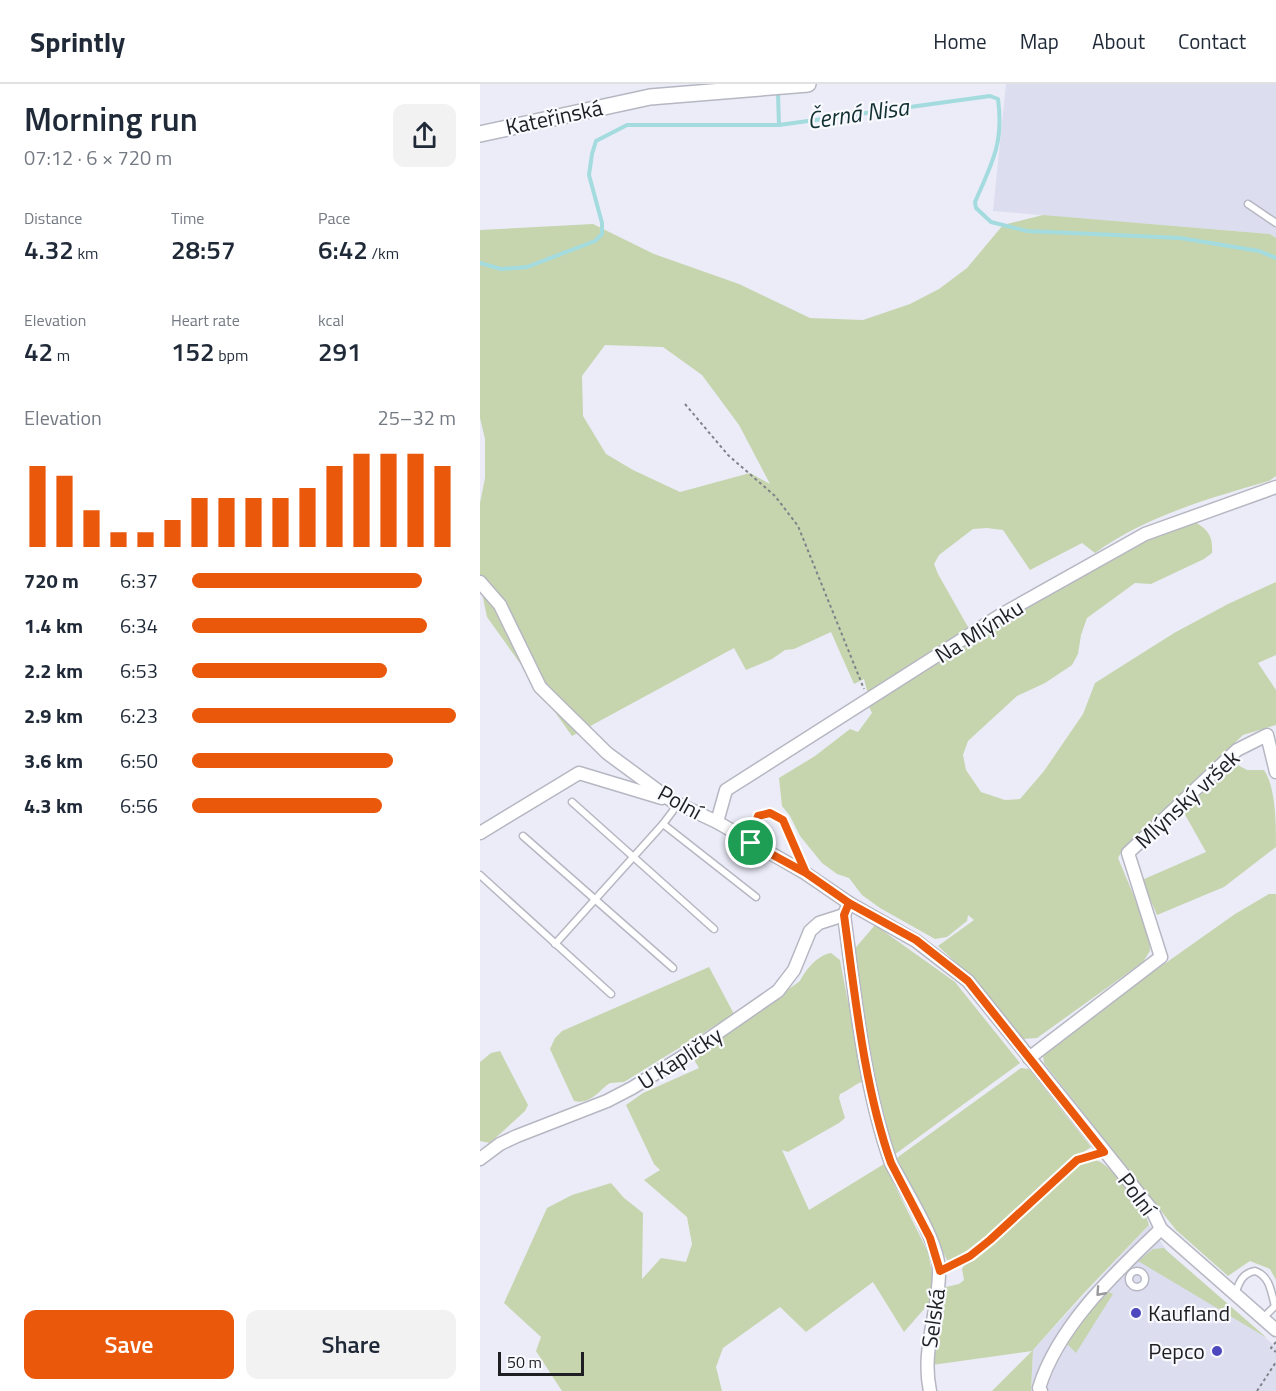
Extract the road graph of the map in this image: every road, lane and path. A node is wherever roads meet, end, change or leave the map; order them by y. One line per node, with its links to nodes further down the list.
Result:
1 (808, 84): 2 (street, Kateřinská)
2 (480, 134)
3 (1248, 204): 4 (lane)
4 (1276, 223)
5 (685, 404): 8 (path)
6 (1276, 487): 8 (street, Na Mlýnku)
7 (480, 582): 11 (street, Polní)
8 (869, 700): 12 (street, Na Mlýnku)
9 (1276, 772): 28 (street, Mlýnský vršek)
10 (572, 802): 17 (lane)
11 (675, 803): 12 (street, Polní); 13 (lane); 14 (street)
12 (717, 822): 16 (street, Polní)
13 (663, 824): 17 (lane); 20 (lane)
14 (480, 833)
15 (523, 836): 21 (lane)
16 (751, 843): 18 (street, Polní); 18 (lane)
17 (632, 857): 21 (lane); 24 (lane)
18 (806, 873): 22 (street, Polní)
19 (480, 875): 25 (lane)
20 (756, 897)
21 (596, 899): 25 (lane); 26 (lane)
22 (849, 903): 23 (street); 28 (street, Polní)
23 (844, 915): 30 (street, U Kapličky); 32 (street, Selská)
24 (714, 929)
25 (555, 944): 27 (lane)
26 (673, 968)
27 (611, 994)
28 (1029, 1058): 29 (street, Polní)
29 (1104, 1152): 31 (street, Polní); 32 (path)
30 (480, 1159)
31 (1161, 1229): 33 (street, Polní); 41 (street, one-way to 41)
32 (940, 1271): 40 (street, Selská)
33 (1235, 1294): 34 (lane); 35 (street, Polní)
34 (1275, 1305): 35 (lane)
35 (1261, 1319): 36 (street, Polní)
36 (1276, 1330)
37 (1276, 1341): 38 (path)
38 (1276, 1352)
39 (1276, 1362): 42 (path)
40 (930, 1391)
41 (1041, 1391)
42 (1257, 1391)

